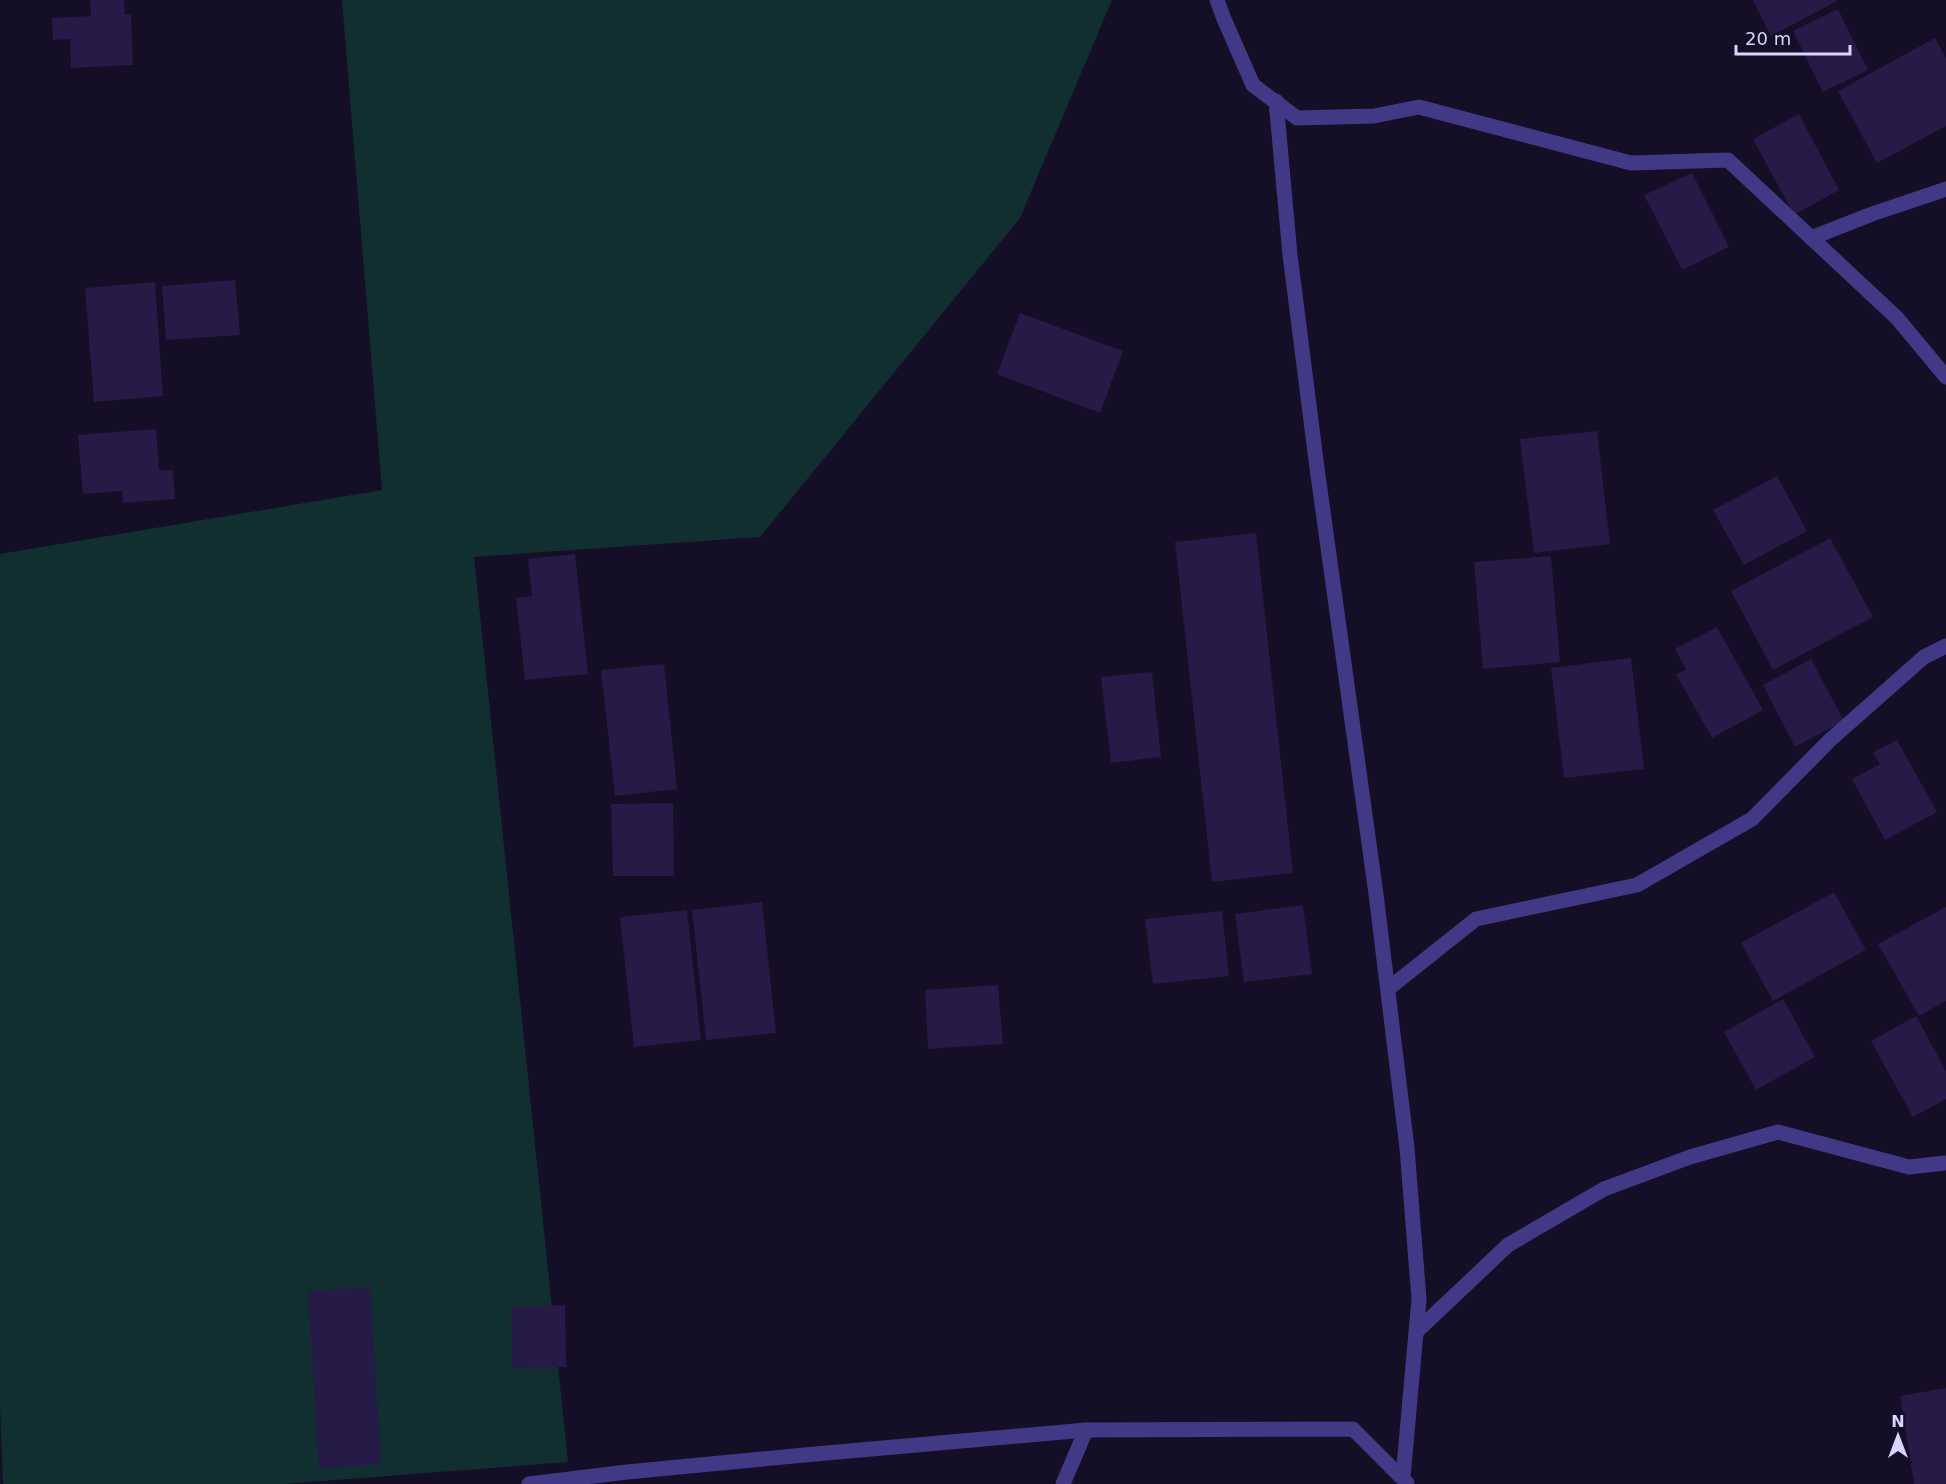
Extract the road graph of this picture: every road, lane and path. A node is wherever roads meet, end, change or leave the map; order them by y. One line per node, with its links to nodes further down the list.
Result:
1 (1217, 0): 2 (street)
2 (1276, 101): 4 (street); 7 (street)
3 (1946, 189): 4 (street)
4 (1811, 238): 5 (street)
5 (1946, 377)
6 (1946, 646): 7 (street)
7 (1388, 989): 9 (street)
8 (1946, 1163): 9 (street)
9 (1416, 1332): 11 (street)
10 (1086, 1430): 11 (street); 12 (street); 13 (street)
11 (1406, 1480)
12 (529, 1484)
13 (1063, 1484)

